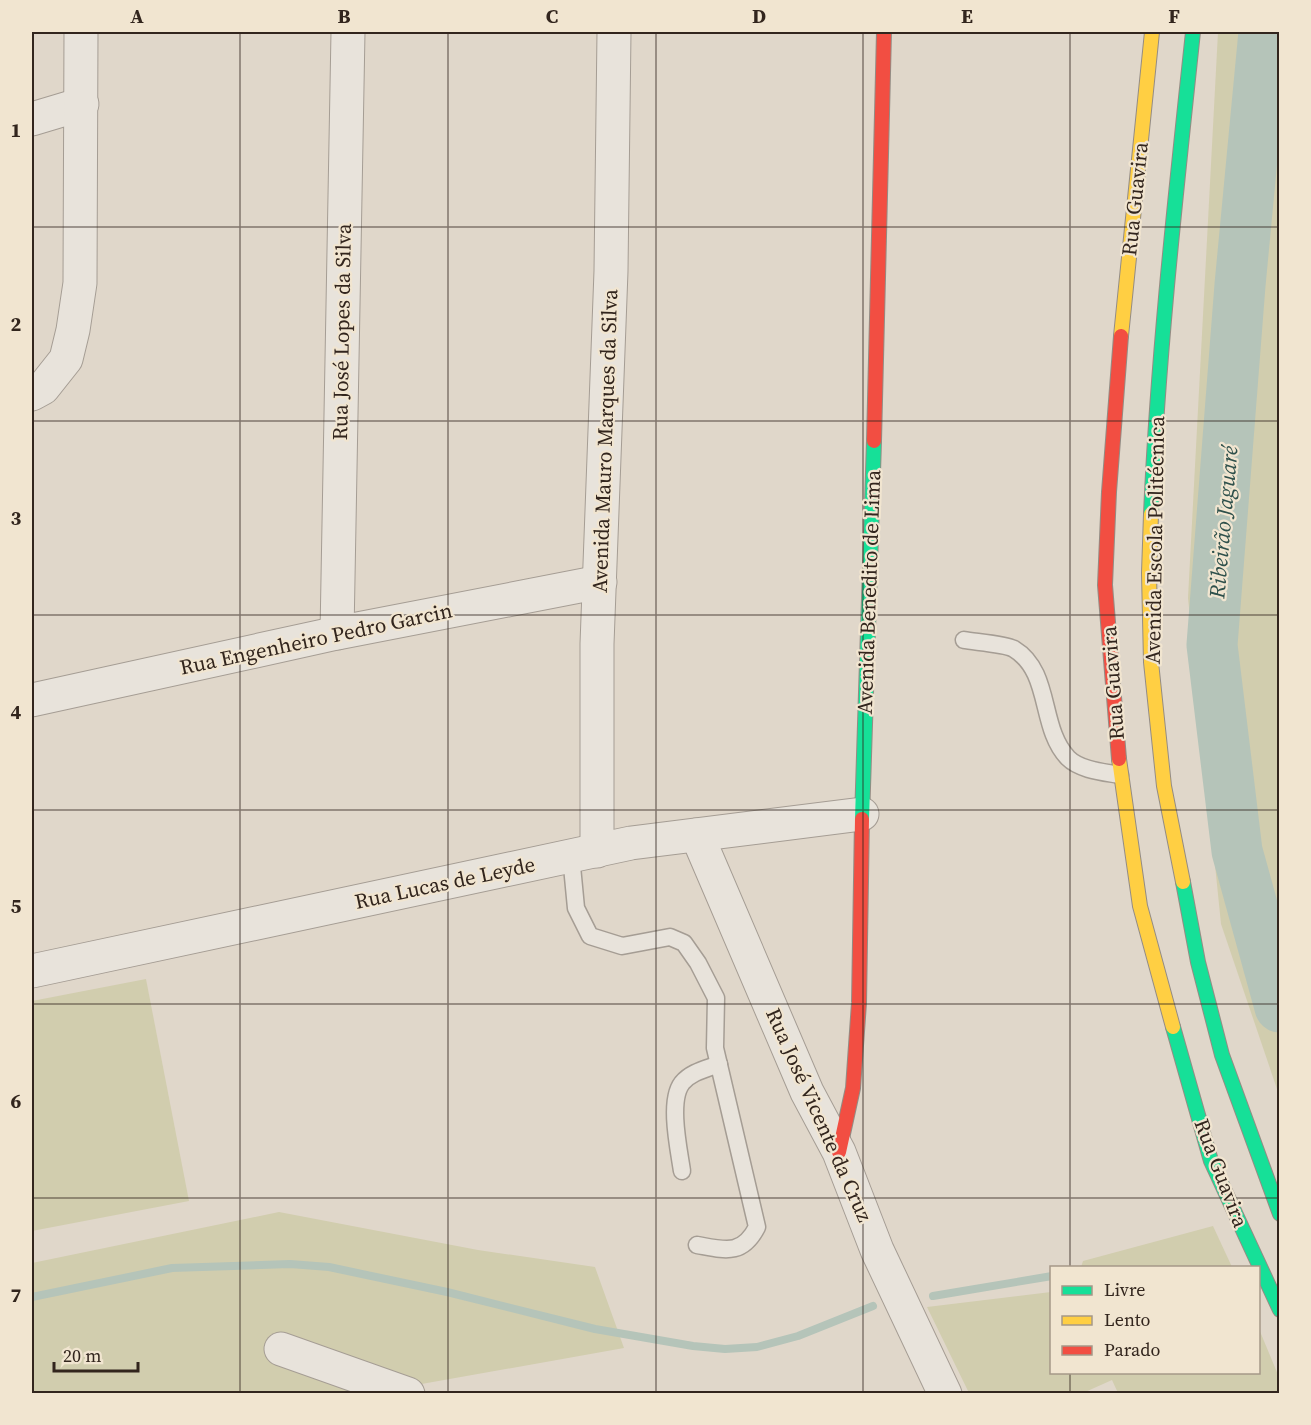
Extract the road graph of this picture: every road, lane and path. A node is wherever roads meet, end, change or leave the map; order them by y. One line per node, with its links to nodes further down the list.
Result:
1 (81, 32): 7 (street)
2 (348, 32): 11 (street, Rua José Lopes da Silva)
3 (614, 32): 10 (street, Avenida Mauro Marques da Silva)
4 (884, 32): 15 (main road, Avenida Benedito de Lima)
5 (1152, 32): 14 (main road, Rua Guavira)
6 (1193, 32): 22 (main road, Avenida Escola Politécnica)
7 (82, 104): 8 (street); 9 (street)
8 (32, 119)
9 (32, 394)
10 (600, 582): 11 (street, Rua Engenheiro Pedro Garcin); 17 (street, Avenida Mauro Marques da Silva)
11 (337, 633): 13 (street, Rua Engenheiro Pedro Garcin)
12 (964, 640): 14 (lane)
13 (32, 700)
14 (1120, 775): 24 (main road, Rua Guavira)
15 (862, 814): 16 (street, Rua Lucas de Leyde); 20 (main road, Avenida Benedito de Lima)
16 (697, 835): 17 (street, Rua Lucas de Leyde); 20 (street, Rua José Vicente da Cruz)
17 (584, 854): 18 (street, Rua Lucas de Leyde); 19 (lane)
18 (32, 971)
19 (719, 1064): 21 (lane); 23 (lane)
20 (839, 1152): 29 (street, Rua José Vicente da Cruz)
21 (681, 1171)
22 (1280, 1214)
23 (698, 1245)
24 (1260, 1266)
25 (1260, 1267): 26 (main road, Rua Guavira)
26 (1280, 1310)
27 (281, 1349): 28 (street)
28 (408, 1394)
29 (945, 1394)

